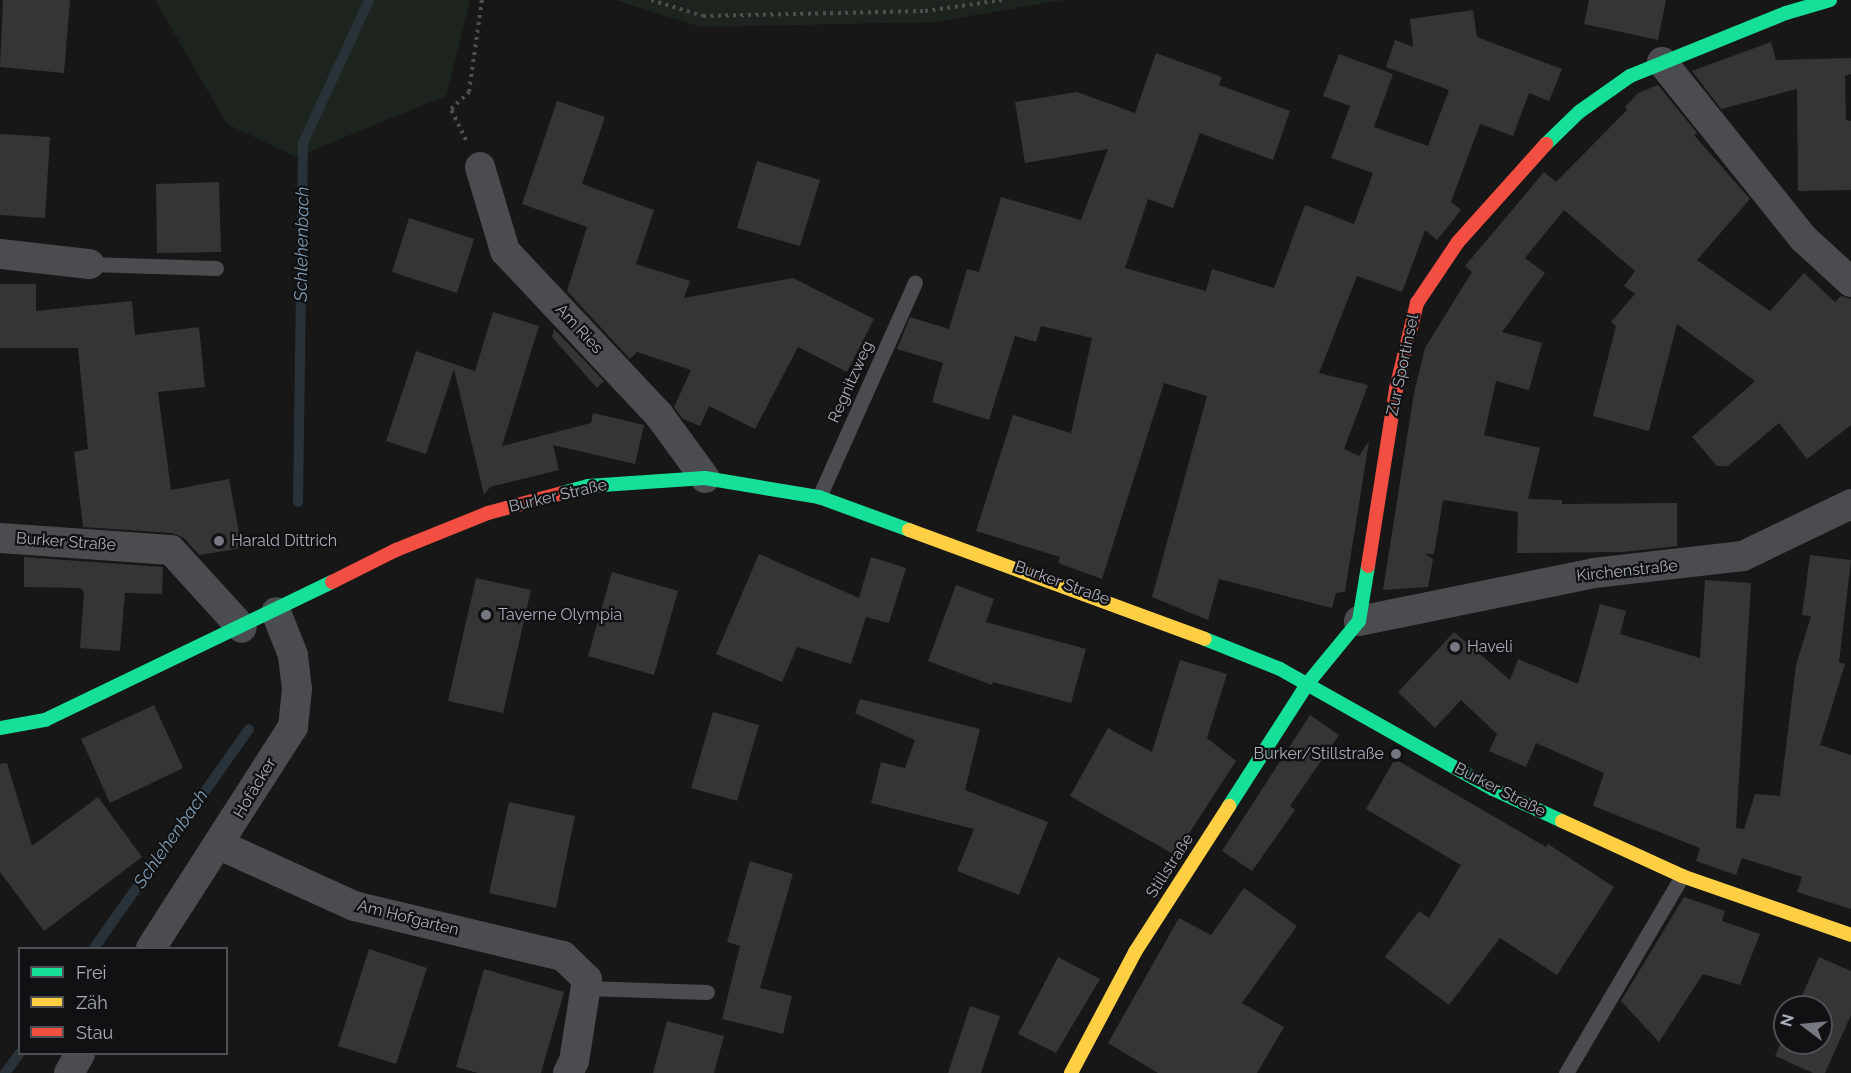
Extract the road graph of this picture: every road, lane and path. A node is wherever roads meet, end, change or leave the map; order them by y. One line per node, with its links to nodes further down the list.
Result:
1 (482, 0): 6 (path)
2 (651, 0): 3 (path)
3 (1002, 0)
4 (1830, 0): 5 (main road, Zur Sportinsel)
5 (1662, 62): 11 (street); 17 (main road, Zur Sportinsel)
6 (480, 167): 12 (street, Am Ries)
7 (0, 254): 8 (street)
8 (89, 264): 9 (lane)
9 (216, 268)
10 (915, 282): 13 (lane, Regnitzweg)
11 (1851, 282)
12 (705, 478): 13 (main road, Burker Straße); 16 (main road, Burker Straße)
13 (819, 497): 19 (main road, Burker Straße)
14 (1851, 504): 17 (street, Kirchenstraße)
15 (0, 538): 18 (street, Burker Straße)
16 (276, 612): 18 (main road, Burker Straße); 21 (street, Hofäcker)
17 (1359, 621): 19 (main road)
18 (242, 628): 20 (main road, Burker Straße)
19 (1308, 683): 22 (main road, Burker Straße); 30 (main road, Stillstraße)
20 (0, 729)
21 (220, 845): 24 (street, Hofäcker); 25 (street, Am Hofgarten)
22 (1682, 876): 23 (main road, Burker Straße); 31 (lane)
23 (1851, 935)
24 (152, 947)
25 (586, 988): 26 (lane); 29 (street)
26 (707, 992)
27 (79, 1055): 28 (street)
28 (69, 1073)
29 (568, 1073)
30 (1071, 1073)
31 (1566, 1073)

